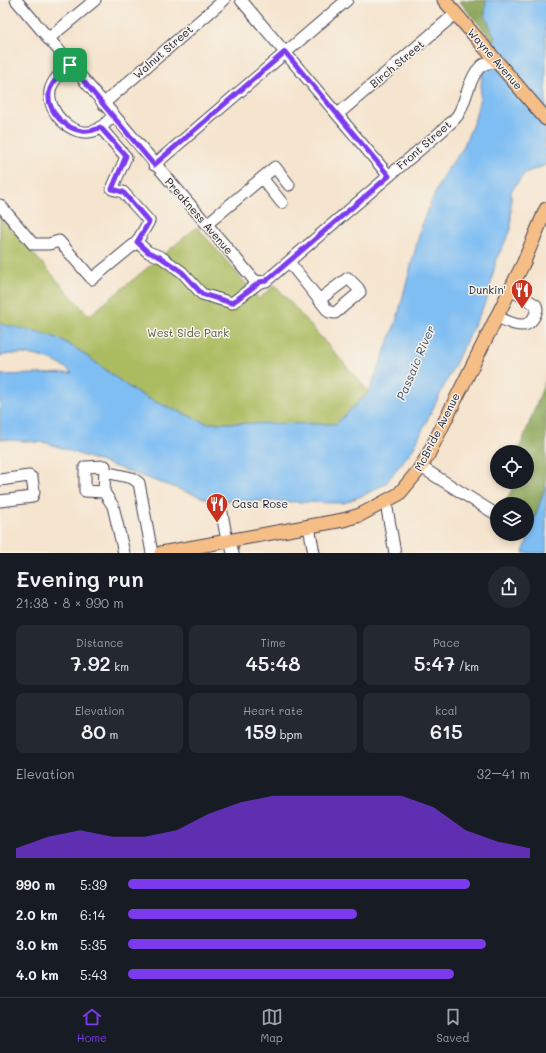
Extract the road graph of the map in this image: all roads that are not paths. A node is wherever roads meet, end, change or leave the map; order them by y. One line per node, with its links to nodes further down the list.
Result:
1 (16, 0): 9 (street, Preakness Avenue)
2 (95, 0): 9 (street)
3 (224, 0): 13 (street, Walnut Street)
4 (241, 0): 10 (street)
5 (346, 0): 7 (street)
6 (444, 0): 8 (main road, Wayne Avenue)
7 (334, 4): 10 (street)
8 (455, 14): 11 (main road, Wayne Avenue); 14 (street, Birch Street)
9 (48, 39): 12 (street, Preakness Avenue)
10 (285, 52): 14 (street); 18 (street)
11 (498, 63): 16 (main road, Wayne Avenue); 19 (street, Front Street)
12 (70, 65): 13 (street, Preakness Avenue); 17 (street)
13 (103, 104): 15 (street, Preakness Avenue)
14 (338, 114): 19 (street)
15 (113, 116): 17 (street); 18 (street, Preakness Avenue)
16 (546, 119)
17 (100, 127): 26 (street)
18 (154, 165): 25 (street, Preakness Avenue)
19 (389, 176): 27 (street, Front Street)
20 (262, 178): 21 (street); 22 (street); 25 (street)
21 (289, 185)
22 (282, 203)
23 (0, 205): 26 (street)
24 (546, 209): 29 (main road, McBride Avenue)
25 (207, 224): 28 (street, Preakness Avenue)
26 (137, 242): 28 (street, Front Street)
27 (290, 262): 28 (street, Front Street); 30 (street)
28 (260, 282)
29 (509, 289): 31 (main road, McBride Avenue); 31 (street)
30 (319, 300)
31 (496, 316): 32 (main road, McBride Avenue)
32 (421, 467): 38 (main road, McBride Avenue); 39 (street)
33 (105, 472): 35 (street); 35 (street); 43 (street)
34 (0, 480): 36 (street)
35 (104, 492): 42 (street)
36 (0, 501)
37 (220, 502): 41 (street)
38 (386, 503): 40 (main road, McBride Avenue); 46 (street)
39 (490, 510)
40 (309, 527): 41 (main road, McBride Avenue); 45 (street)
41 (230, 545): 44 (main road, McBride Avenue)
42 (124, 553)
43 (152, 553)
44 (161, 553)
45 (314, 553)
46 (395, 553)

